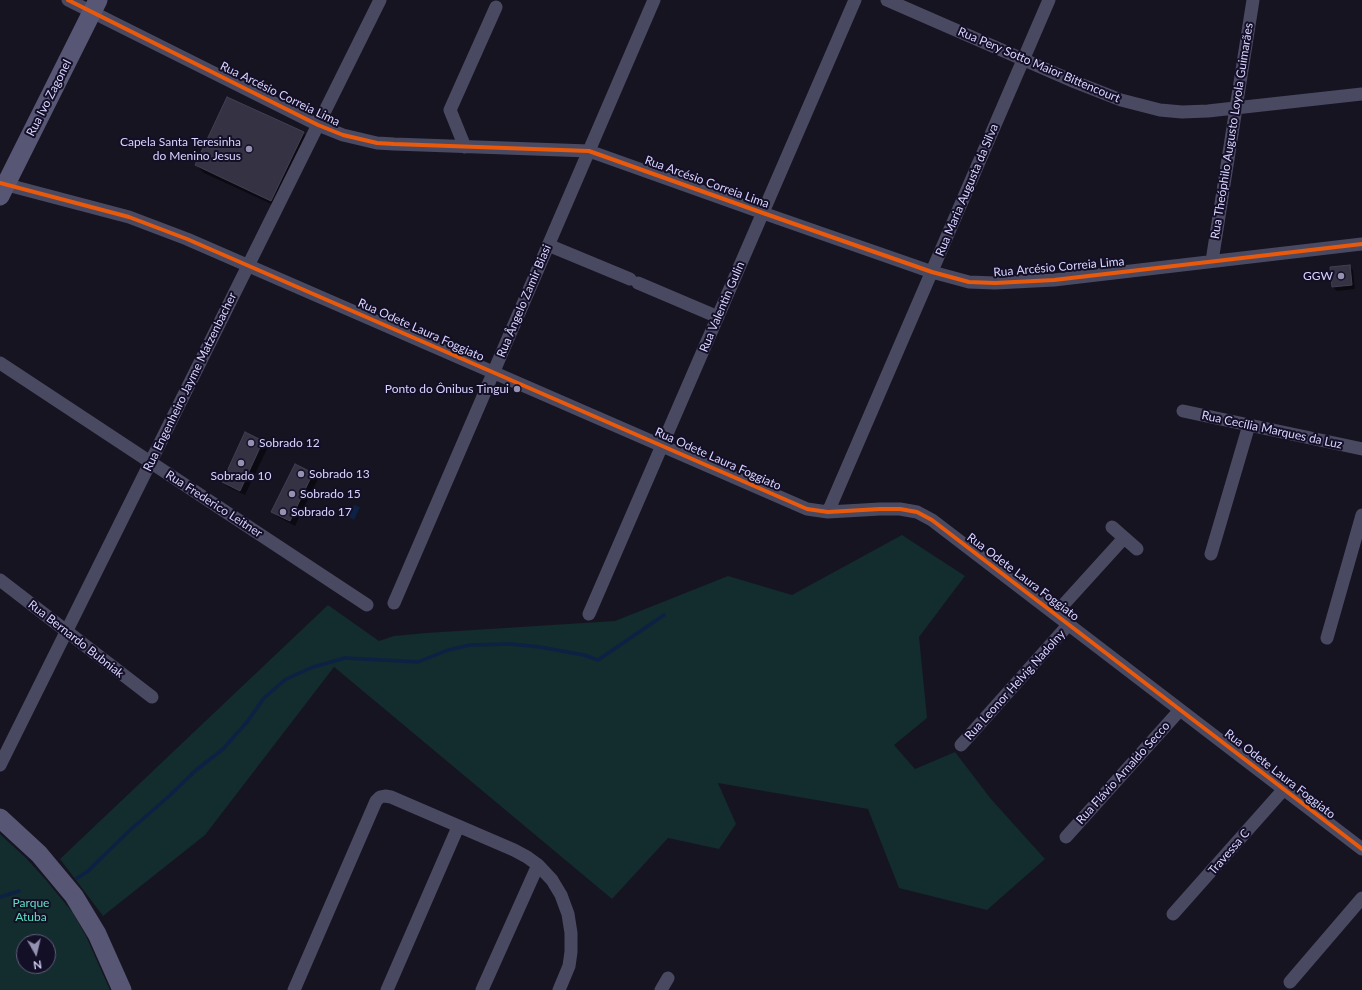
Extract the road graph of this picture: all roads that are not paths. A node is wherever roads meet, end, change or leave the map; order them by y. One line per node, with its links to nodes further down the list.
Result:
1 (68, 0): 8 (street, Rua Arcésio Correia Lima)
2 (380, 0): 13 (street, Rua Engenheiro Jayme Matzenbacher)
3 (654, 0): 15 (street, Rua Ângelo Zamir Biasi)
4 (855, 0): 17 (street, Rua Valentin Gulin)
5 (888, 0): 10 (street, Rua Pery Sotto Maior Bittencourt)
6 (1050, 0): 10 (street, Rua Maria Augusta da Silva)
7 (1252, 0): 12 (street, Rua Theóphilo Augusto Loyola Guimarães)
8 (95, 6): 13 (street, Rua Arcésio Correia Lima); 16 (street, Rua Ivo Zagonel)
9 (496, 7): 14 (street)
10 (1024, 60): 12 (street, Rua Pery Sotto Maior Bittencourt); 22 (street, Rua Maria Augusta da Silva)
11 (1362, 94): 12 (street, Rua Pery Sotto Maior Bittencourt)
12 (1235, 109): 20 (street, Rua Theóphilo Augusto Loyola Guimarães)
13 (318, 125): 14 (street, Rua Arcésio Correia Lima); 21 (street, Rua Engenheiro Jayme Matzenbacher)
14 (465, 147): 15 (street, Rua Arcésio Correia Lima)
15 (589, 151): 17 (street, Rua Arcésio Correia Lima); 18 (street, Rua Ângelo Zamir Biasi)
16 (2, 188): 21 (street, Rua Odete Laura Foggiato)
17 (763, 213): 22 (street, Rua Arcésio Correia Lima); 23 (street, Rua Valentin Gulin)
18 (548, 244): 23 (street); 25 (street, Rua Ângelo Zamir Biasi)
19 (1362, 244): 20 (street, Rua Arcésio Correia Lima)
20 (1212, 261): 22 (street, Rua Arcésio Correia Lima)
21 (248, 265): 25 (street, Rua Odete Laura Foggiato); 30 (street, Rua Engenheiro Jayme Matzenbacher)
22 (932, 272): 31 (street, Rua Maria Augusta da Silva)
23 (718, 317): 28 (street, Rua Valentin Gulin)
24 (0, 363): 30 (street, Rua Frederico Leitner)
25 (493, 372): 28 (street, Rua Odete Laura Foggiato); 38 (street, Rua Ângelo Zamir Biasi)
26 (1183, 411): 27 (street, Rua Cecília Marques da Luz)
27 (1249, 425): 29 (street, Rua Cecília Marques da Luz); 36 (street)
28 (662, 446): 31 (street, Rua Odete Laura Foggiato); 40 (street, Rua Valentin Gulin)
29 (1362, 449)
30 (150, 462): 39 (street, Rua Frederico Leitner); 43 (street, Rua Engenheiro Jayme Matzenbacher)
31 (828, 512): 41 (street, Rua Odete Laura Foggiato)
32 (1362, 515): 44 (street)
33 (1112, 528): 34 (street)
34 (1124, 538): 35 (street); 41 (street)
35 (1137, 549)
36 (1211, 554)
37 (0, 580): 43 (street, Rua Bernardo Bubniak)
38 (394, 603)
39 (367, 605)
40 (589, 614)
41 (1055, 614): 42 (street, Rua Odete Laura Foggiato)
42 (1069, 624): 46 (street, Rua Odete Laura Foggiato); 47 (street, Rua Leonor Helvig Nadolny)
43 (66, 631): 45 (street, Rua Bernardo Bubniak); 48 (street, Rua Engenheiro Jayme Matzenbacher)
44 (1327, 638)
45 (152, 697)
46 (1180, 710): 49 (street, Rua Odete Laura Foggiato); 52 (street, Rua Flávio Arnaldo Secco)
47 (961, 745)
48 (0, 765)
49 (1284, 789): 53 (street, Rua Odete Laura Foggiato); 56 (street, Travessa C)
50 (0, 818): 59 (street)
51 (458, 827): 54 (street); 60 (street); 61 (street)
52 (1066, 837)
53 (1362, 849)
54 (538, 865): 62 (street); 63 (street)
55 (1362, 898): 58 (street)
56 (1174, 914)
57 (668, 978): 64 (street)
58 (1290, 982)
59 (122, 990)
60 (294, 990)
61 (386, 990)
62 (482, 990)
63 (560, 990)
64 (661, 990)

